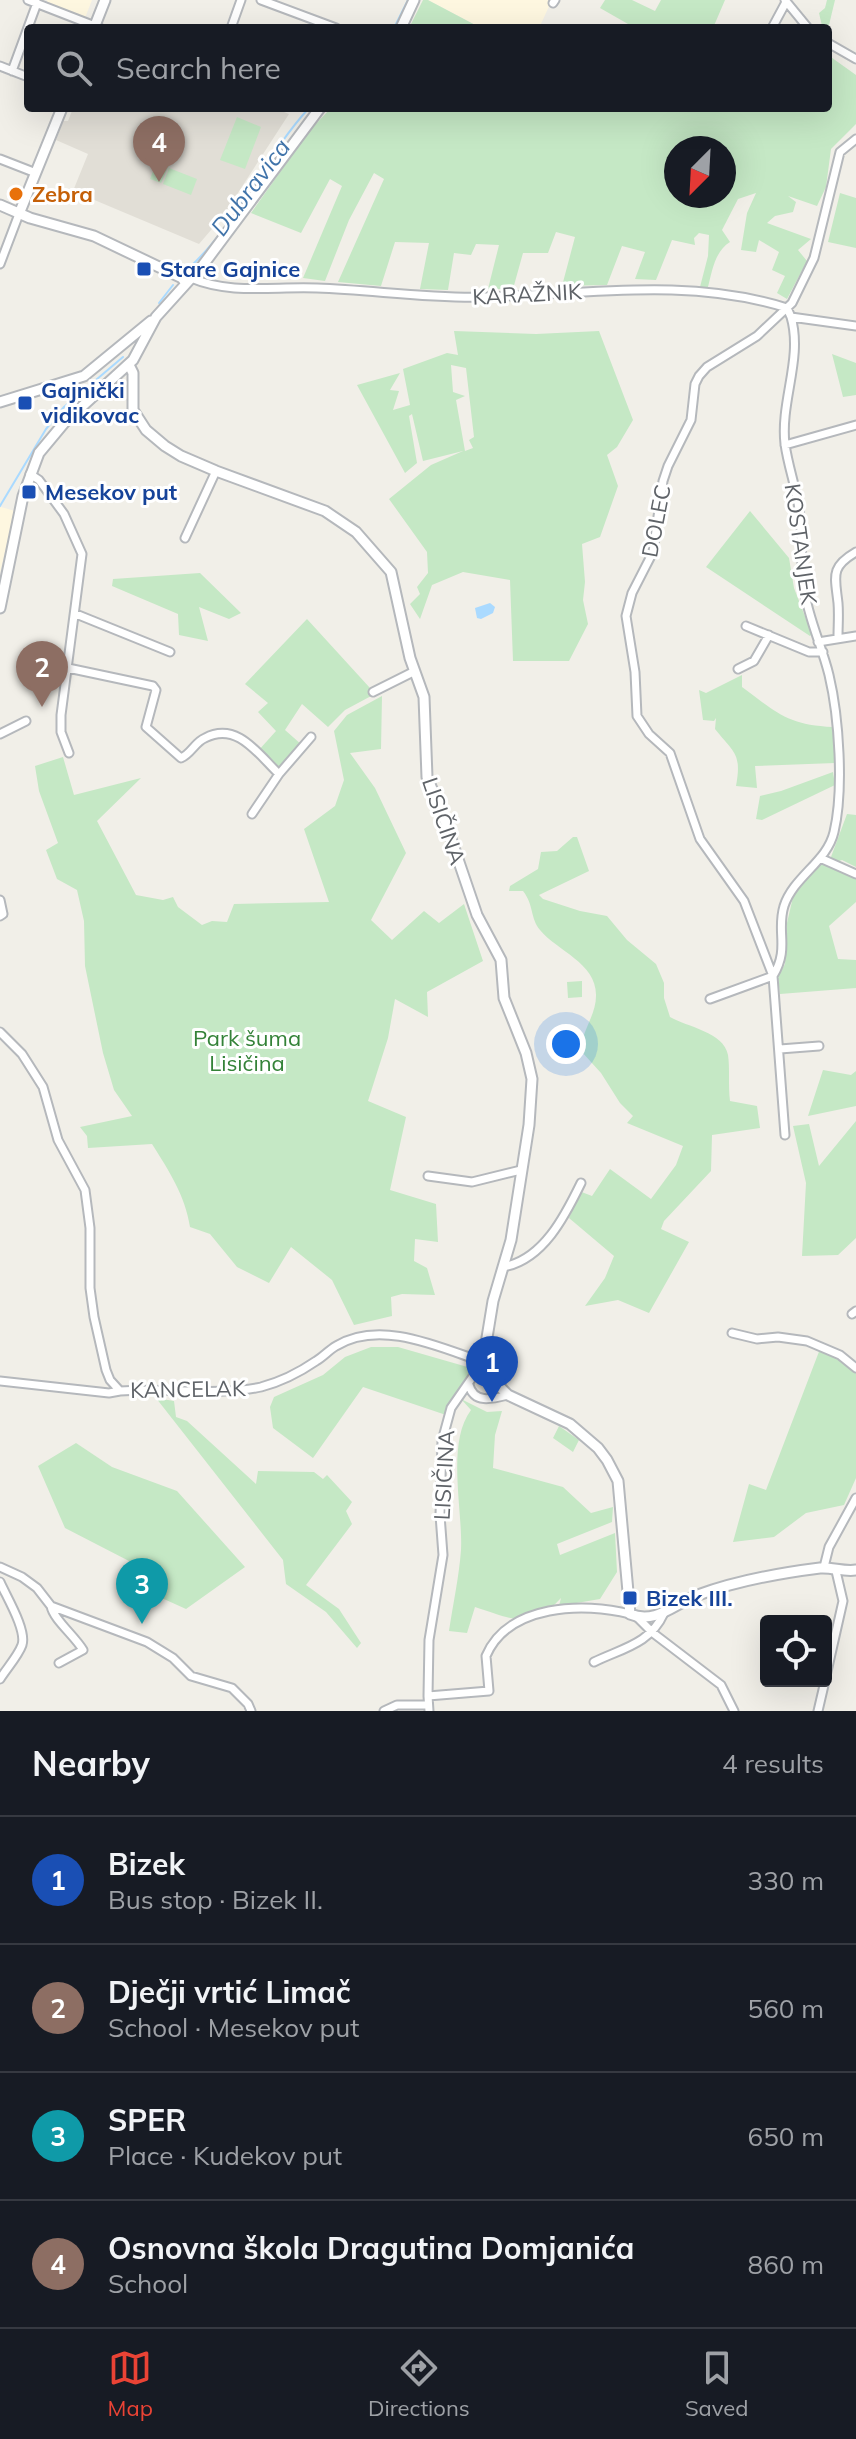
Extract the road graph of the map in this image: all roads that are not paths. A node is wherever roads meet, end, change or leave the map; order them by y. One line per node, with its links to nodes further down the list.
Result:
1 (105, 0): 9 (street)
2 (241, 0): 10 (street)
3 (261, 0): 11 (street)
4 (414, 0): 12 (street)
5 (786, 1): 13 (street); 14 (street)
6 (33, 2): 7 (street); 8 (street)
7 (26, 24)
8 (88, 24)
9 (97, 24)
10 (232, 24)
11 (325, 24)
12 (403, 24)
13 (774, 24)
14 (805, 24)
15 (24, 32): 19 (street)
16 (832, 45): 17 (street)
17 (856, 59)
18 (0, 66): 19 (street)
19 (12, 71): 20 (street)
20 (24, 76)
21 (60, 112): 25 (street)
22 (317, 112): 29 (street)
23 (856, 139): 30 (street, DOLEC)
24 (0, 159): 25 (street)
25 (36, 173): 27 (street)
26 (0, 205): 27 (street, KARAŽNIK)
27 (19, 214): 28 (street); 29 (street, KARAŽNIK)
28 (0, 264)
29 (188, 280): 30 (street, KARAŽNIK); 31 (street)
30 (787, 308): 32 (street); 68 (street, DOLEC)
31 (156, 317): 34 (street); 35 (street)
32 (791, 317): 33 (street); 39 (street, KOSTANJEK)
33 (856, 326)
34 (127, 342): 35 (street); 37 (street)
35 (136, 355): 36 (street)
36 (129, 365): 40 (street, LISIČINA); 41 (street)
37 (0, 402)
38 (856, 425): 39 (street)
39 (785, 445): 51 (street, KOSTANJEK)
40 (216, 471): 42 (street); 56 (street, LISIČINA)
41 (30, 474): 44 (street); 46 (street)
42 (185, 538)
43 (856, 552): 50 (street, KOSTANJEK)
44 (4, 575): 45 (street)
45 (0, 608)
46 (76, 614): 52 (street); 54 (street)
47 (746, 626): 48 (street)
48 (769, 635): 53 (street); 55 (street)
49 (856, 636): 50 (street)
50 (838, 637): 51 (street)
51 (818, 642): 53 (street, KOSTANJEK)
52 (170, 652)
53 (823, 652): 64 (street, KOSTANJEK)
54 (68, 668): 61 (street); 62 (street)
55 (738, 669)
56 (415, 671): 57 (street); 74 (street, LISIČINA)
57 (373, 692)
58 (26, 721): 59 (street)
59 (0, 734)
60 (311, 737): 62 (street)
61 (69, 753)
62 (279, 774): 63 (street)
63 (252, 814)
64 (820, 858): 65 (street); 68 (street, KOSTANJEK)
65 (856, 874)
66 (0, 900): 67 (street)
67 (0, 916)
68 (773, 976): 69 (street); 72 (street, DOLEC)
69 (710, 999)
70 (0, 1032): 83 (street, KANCELAK)
71 (819, 1046): 72 (street)
72 (780, 1049): 73 (street, DOLEC)
73 (785, 1135)
74 (521, 1170): 75 (street); 77 (street, LISIČINA)
75 (428, 1176)
76 (581, 1183): 77 (street)
77 (503, 1267): 79 (street, LISIČINA)
78 (732, 1333): 80 (street)
79 (483, 1362): 82 (street, LISIČINA); 83 (street, KANCELAK); 84 (street)
80 (856, 1368)
81 (0, 1381): 83 (street)
82 (469, 1385): 84 (street); 100 (street, LISIČINA)
83 (120, 1391)
84 (508, 1395): 93 (street)
85 (856, 1498): 87 (street)
86 (0, 1567): 91 (street)
87 (824, 1567): 89 (street); 92 (street)
88 (856, 1570): 89 (street)
89 (836, 1571): 95 (street)
90 (0, 1582): 98 (street)
91 (51, 1606): 97 (street); 101 (street)
92 (664, 1613): 93 (street); 94 (street)
93 (634, 1616): 94 (street); 100 (street)
94 (653, 1633): 96 (street); 103 (street)
95 (832, 1648)
96 (594, 1662)
97 (59, 1663)
98 (0, 1679)
99 (823, 1687): 104 (street)
100 (428, 1704): 102 (street)
101 (251, 1711)
102 (384, 1711)
103 (734, 1711)
104 (818, 1711)

